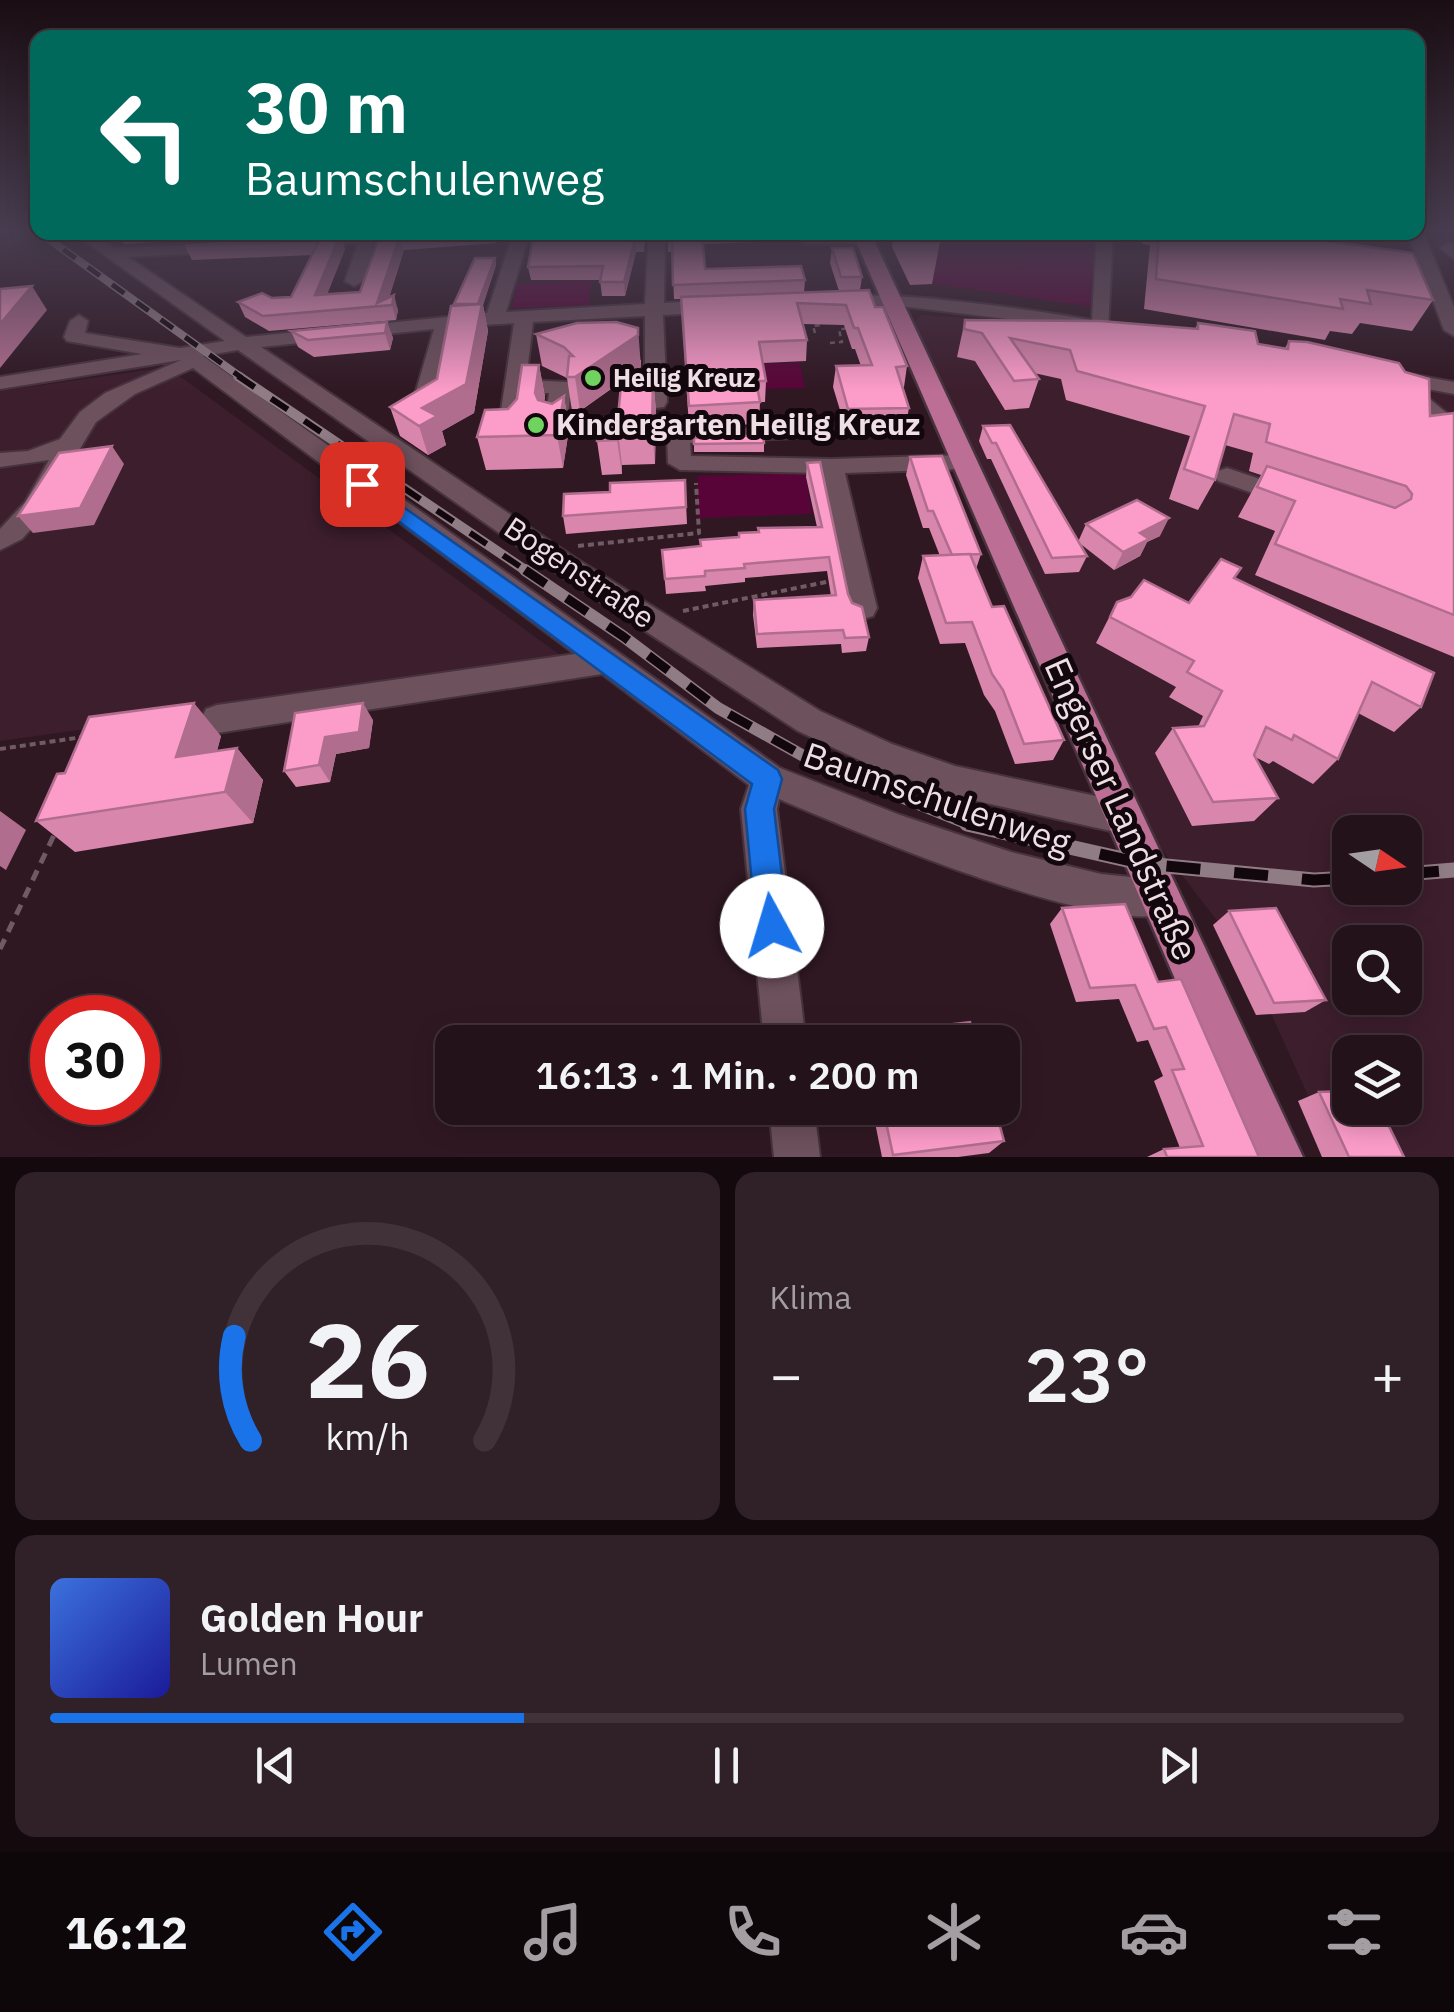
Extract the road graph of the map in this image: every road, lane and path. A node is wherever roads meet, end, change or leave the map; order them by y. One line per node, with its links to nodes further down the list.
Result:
1 (156, 283): 18 (street, Bogenstraße)
2 (506, 283): 12 (street)
3 (655, 283): 10 (street)
4 (884, 283): 7 (main road, Engerser Landstraße)
5 (1108, 283): 7 (street)
6 (1435, 283): 16 (street)
7 (892, 300): 8 (street); 32 (main road, Engerser Landstraße)
8 (817, 305): 17 (path)
9 (746, 306): 10 (street)
10 (654, 309): 11 (street); 24 (street)
11 (524, 317): 12 (street); 22 (street)
12 (495, 318): 14 (street)
13 (79, 321): 20 (street)
14 (445, 323): 18 (street); 29 (street)
15 (863, 327): 19 (path)
16 (1454, 330)
17 (816, 334)
18 (239, 343): 20 (street); 29 (street, Bogenstraße)
19 (830, 343)
20 (192, 358): 21 (street); 30 (street); 42 (street, Baumschulenweg)
21 (0, 383)
22 (517, 387): 25 (street); 27 (street)
23 (1454, 388): 26 (street)
24 (656, 402)
25 (556, 426)
26 (1454, 428)
27 (509, 431)
28 (788, 433): 33 (street)
29 (374, 436): 38 (street, Bogenstraße)
30 (72, 443): 31 (street); 37 (street)
31 (0, 460)
32 (962, 462): 34 (street); 47 (main road, Engerser Landstraße)
33 (687, 463): 34 (street); 38 (path)
34 (831, 466): 39 (street)
35 (1227, 476): 36 (street)
36 (1317, 507)
37 (0, 542)
38 (544, 550): 41 (street, Bogenstraße)
39 (856, 576): 40 (street); 41 (path)
40 (863, 608)
41 (650, 620): 47 (street, Bogenstraße)
42 (605, 662): 43 (street); 46 (street, Baumschulenweg)
43 (217, 719)
44 (85, 736): 45 (path)
45 (0, 749)
46 (768, 779): 49 (street, Baumschulenweg); 51 (street)
47 (1124, 818): 49 (main road, Engerser Landstraße)
48 (60, 824): 50 (path)
49 (1162, 898): 54 (main road, Engerser Landstraße)
50 (0, 949)
51 (783, 1025)
52 (794, 1125): 53 (street)
53 (797, 1157)
54 (1278, 1157)

